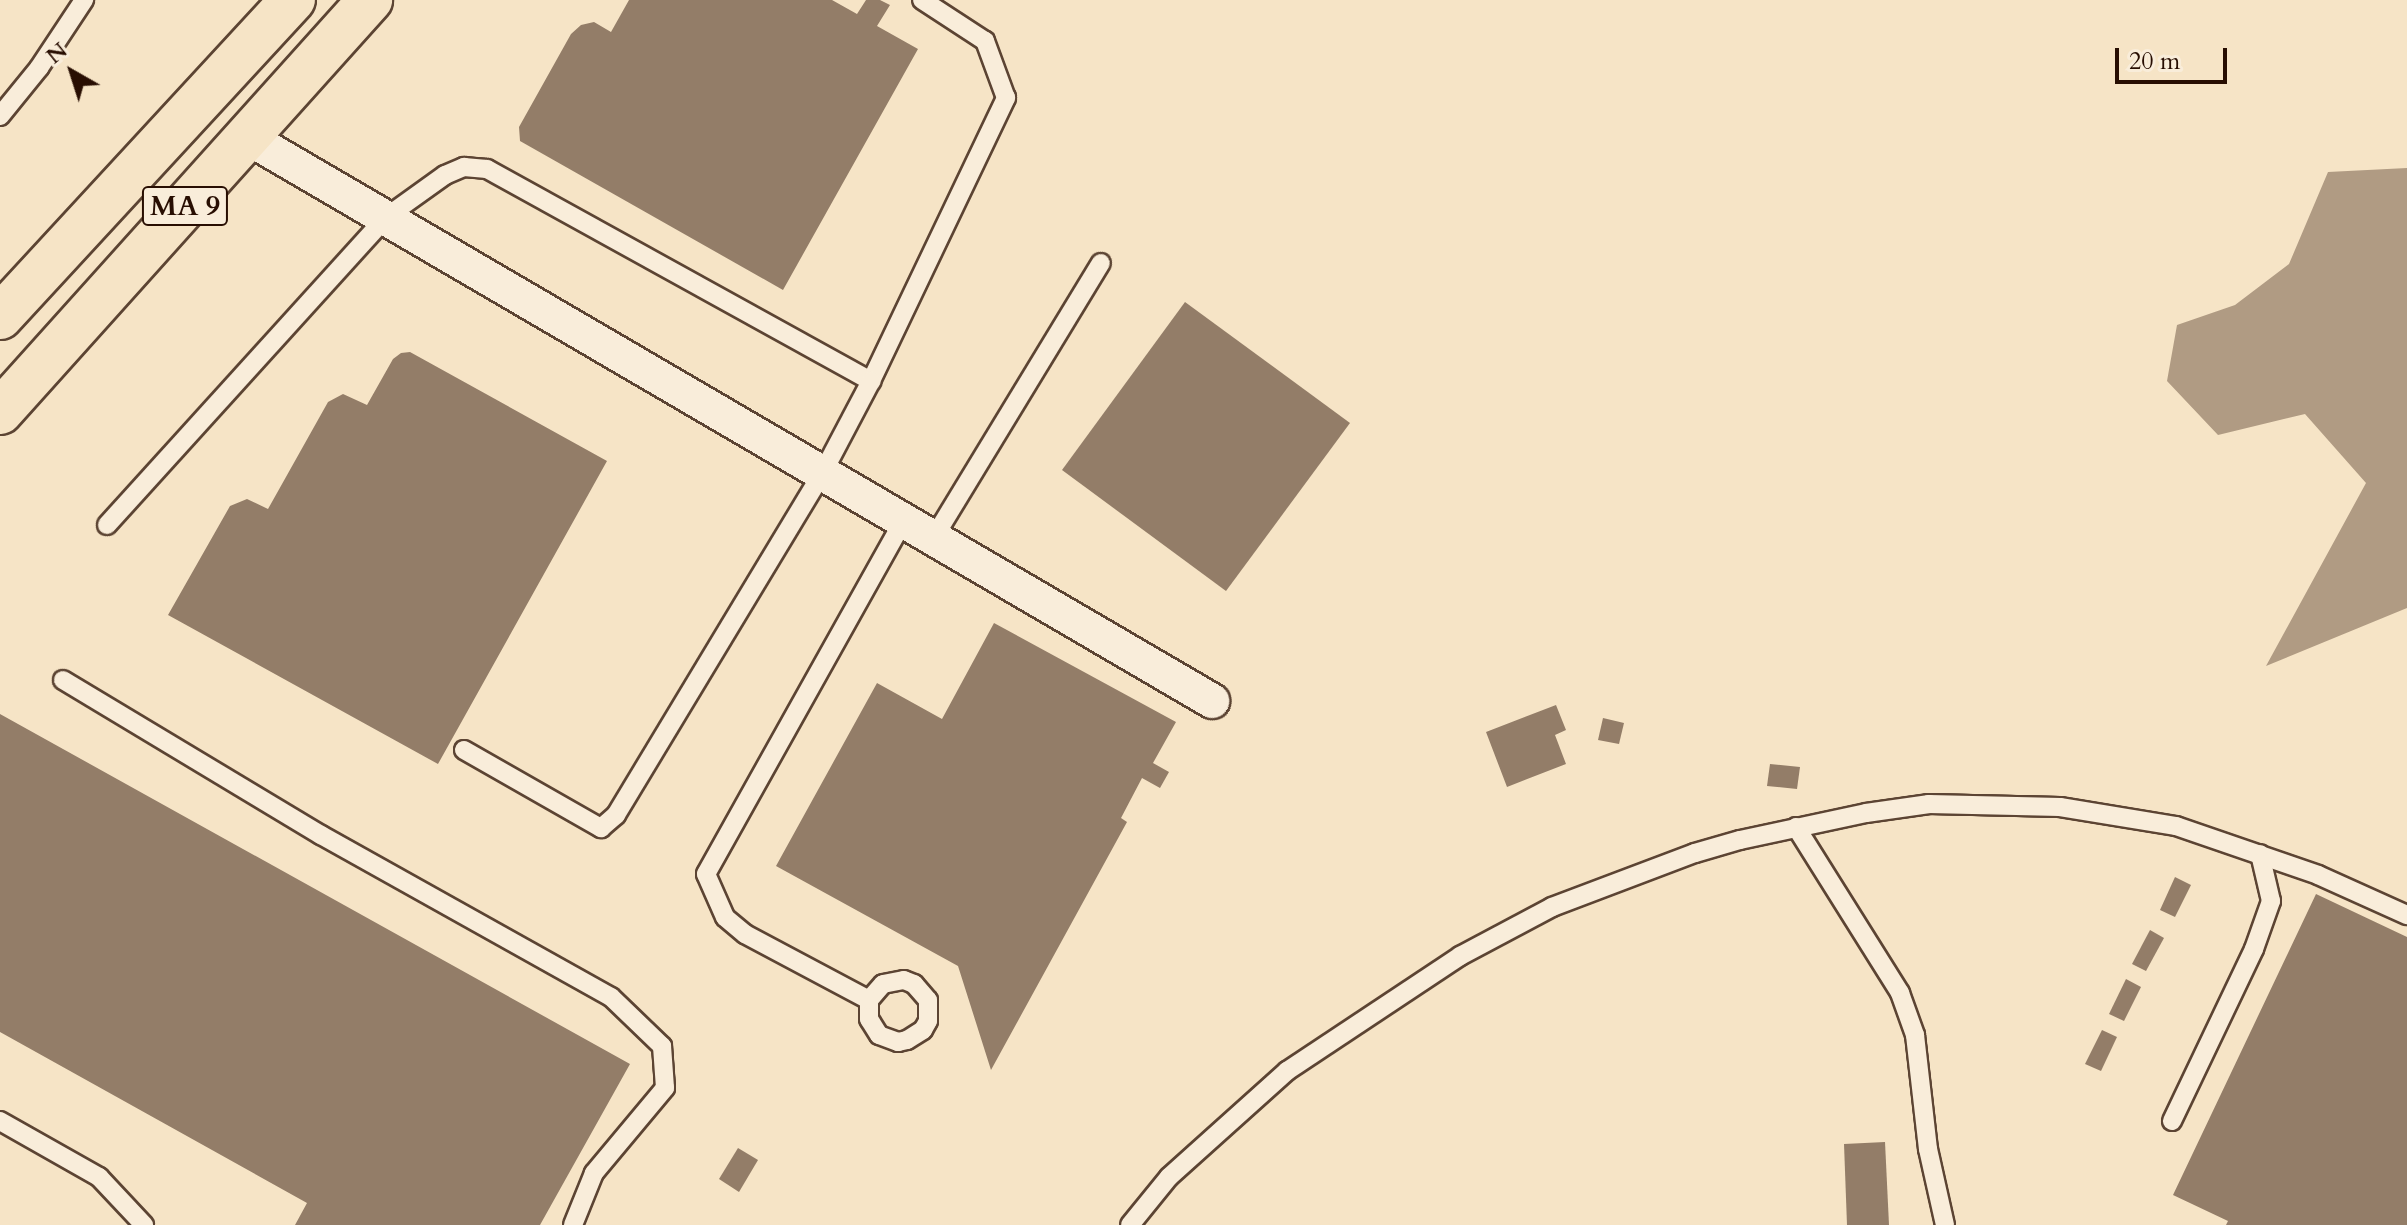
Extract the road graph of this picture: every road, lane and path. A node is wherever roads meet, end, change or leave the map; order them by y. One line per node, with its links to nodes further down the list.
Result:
1 (84, 0): 5 (lane)
2 (293, 0): 9 (highway, MA 9)
3 (370, 0): 6 (highway, MA 9)
4 (922, 0): 10 (lane)
5 (0, 116)
6 (247, 137): 7 (street); 11 (highway, MA 9)
7 (385, 218): 10 (lane); 12 (street); 14 (lane)
8 (1101, 263): 15 (lane)
9 (0, 317)
10 (871, 381): 12 (lane)
11 (0, 412)
12 (822, 474): 13 (street); 18 (lane)
13 (903, 521): 15 (street); 22 (lane)
14 (107, 525)
15 (933, 539): 17 (street)
16 (63, 680): 26 (lane)
17 (1212, 701)
18 (464, 750)
19 (1796, 827): 20 (lane); 27 (lane); 28 (lane)
20 (2260, 854): 21 (lane); 24 (lane)
21 (2407, 915)
22 (869, 1000)
23 (0, 1121): 25 (lane)
24 (2172, 1121)
25 (144, 1225)
26 (573, 1225)
27 (1130, 1225)
28 (1945, 1225)

